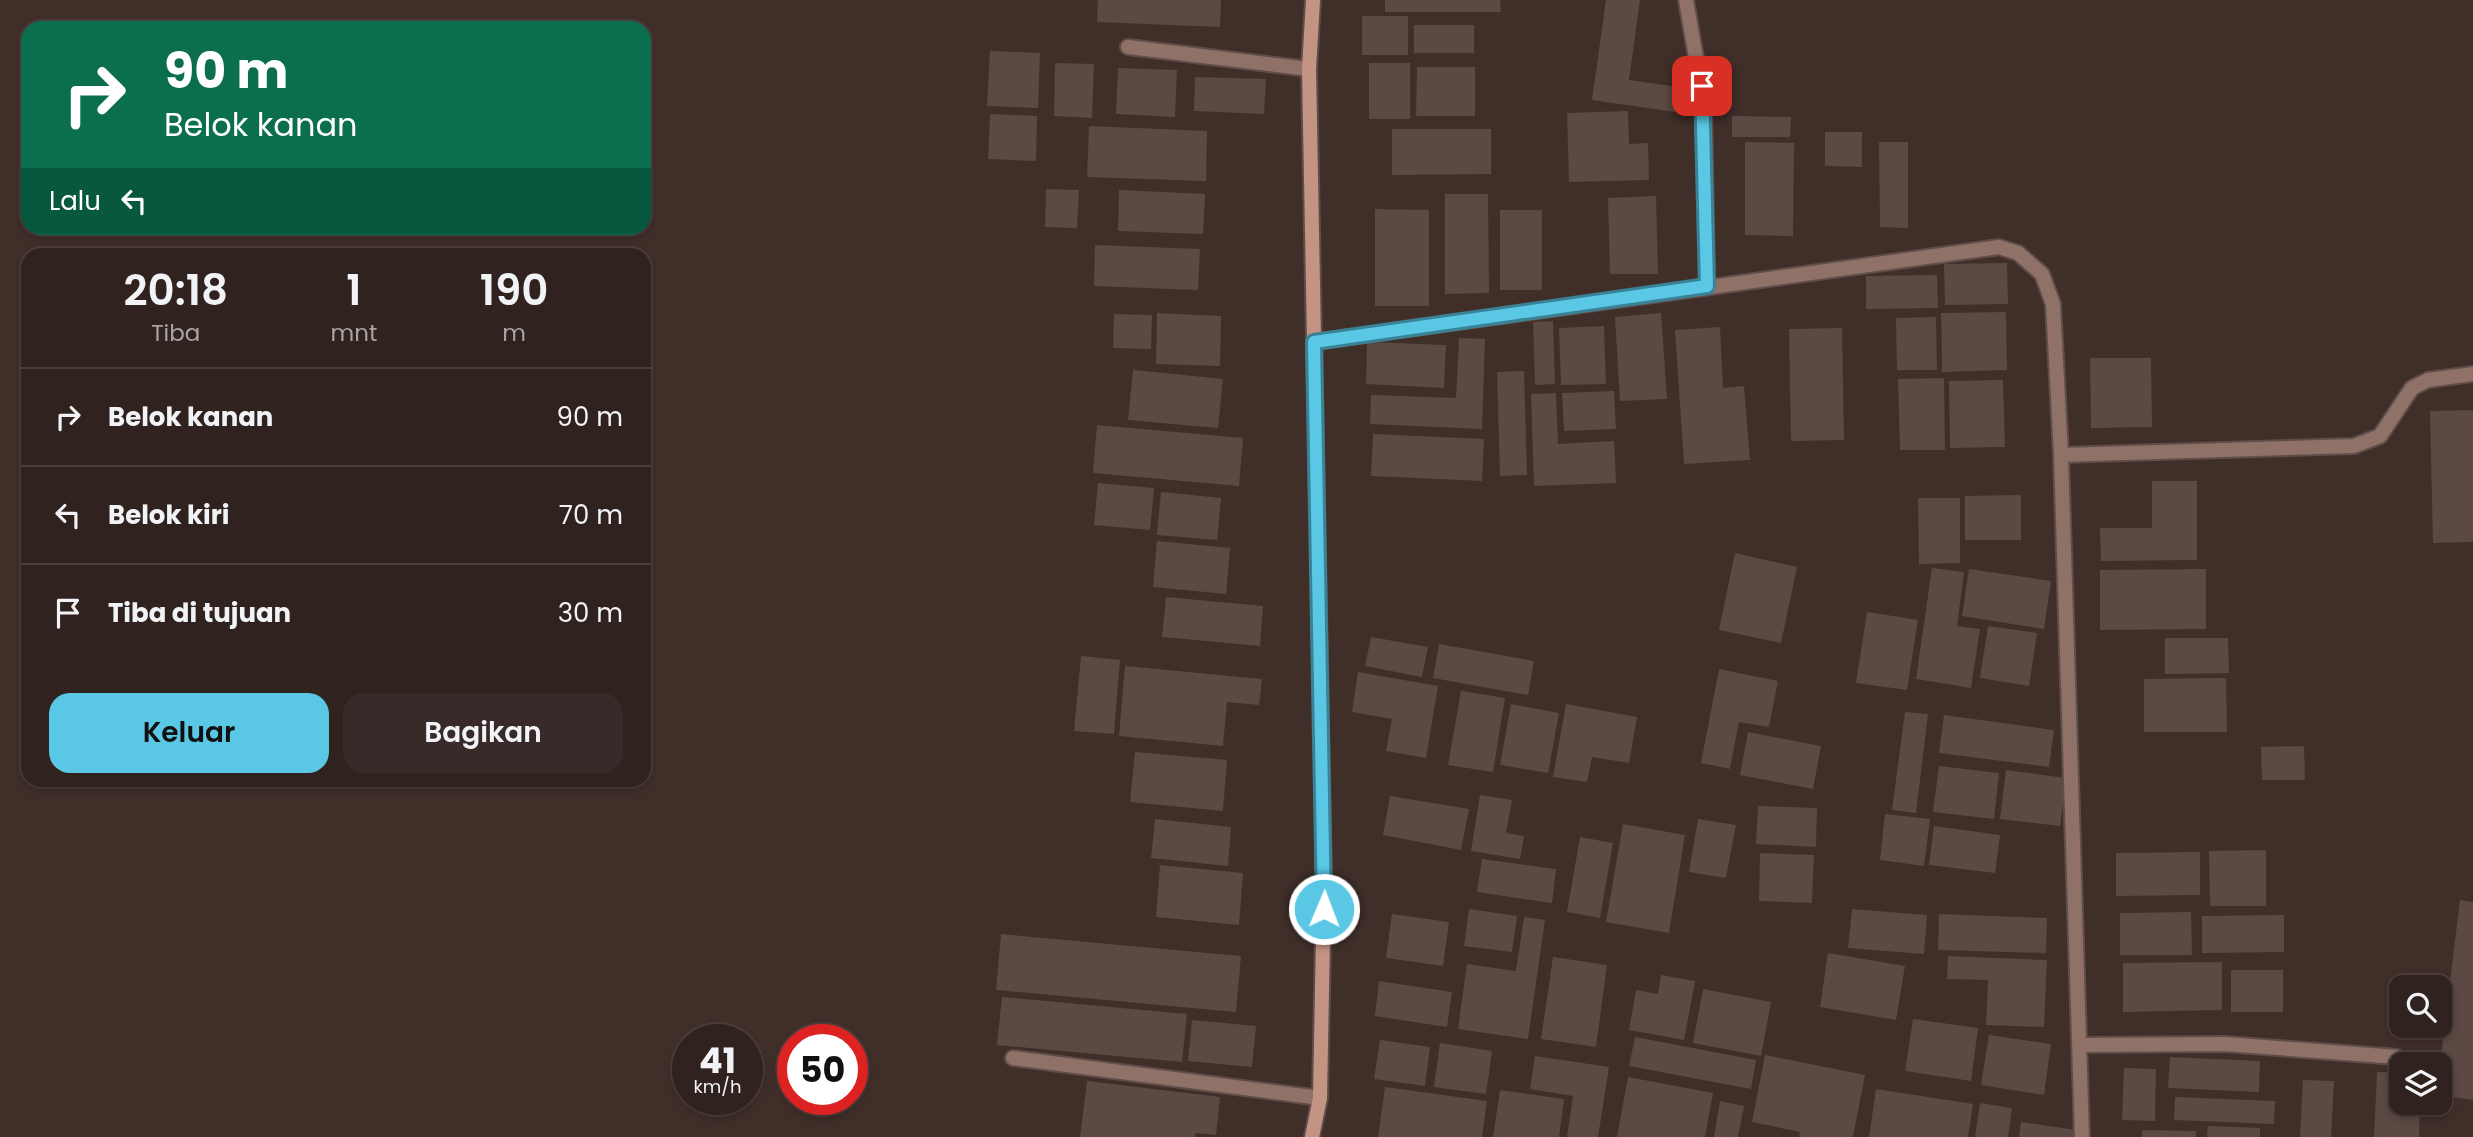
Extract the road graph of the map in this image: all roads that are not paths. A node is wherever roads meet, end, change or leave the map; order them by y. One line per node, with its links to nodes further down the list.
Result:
1 (1313, 0): 4 (main road)
2 (1686, 0): 5 (street)
3 (1128, 47): 4 (street)
4 (1310, 68): 6 (main road)
5 (1707, 286): 6 (street); 8 (street)
6 (1314, 342): 12 (main road)
7 (2473, 374): 8 (street)
8 (2061, 455): 9 (street)
9 (2079, 1045): 10 (street); 14 (street)
10 (2389, 1056)
11 (1013, 1058): 12 (street)
12 (1320, 1098): 13 (main road)
13 (1312, 1137)
14 (2082, 1137)

